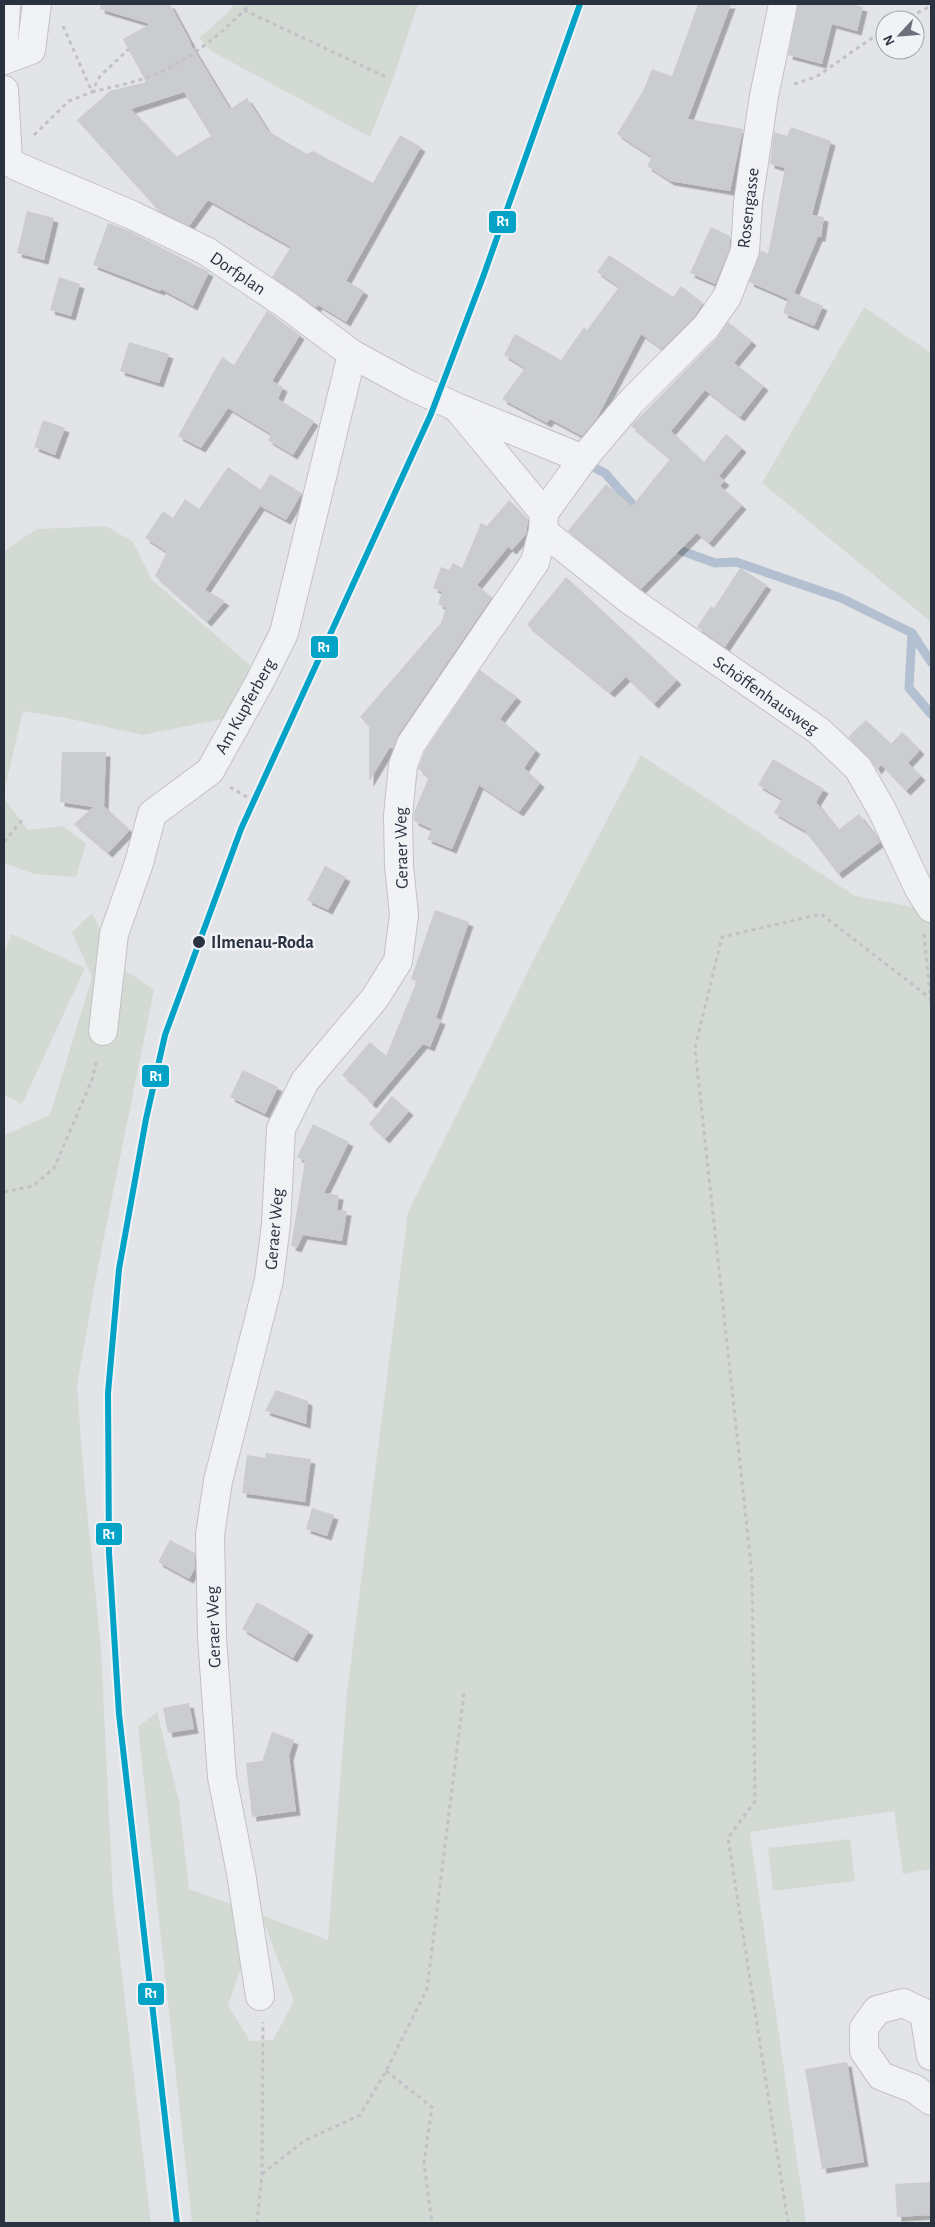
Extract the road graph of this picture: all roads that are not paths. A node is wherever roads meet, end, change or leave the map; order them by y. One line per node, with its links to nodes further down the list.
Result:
1 (6, 4): 4 (street)
2 (37, 4): 5 (street)
3 (783, 4): 10 (street, Rosengasse)
4 (4, 42)
5 (4, 60)
6 (4, 90): 7 (street)
7 (6, 161): 8 (street, Dorfplan)
8 (352, 354): 9 (street, Dorfplan); 13 (street, Am Kupferberg)
9 (456, 408): 10 (street, Dorfplan); 11 (street, Dorfplan)
10 (587, 455): 11 (street)
11 (544, 522): 12 (street, Schöffenhausweg); 14 (street, Geraer Weg)
12 (925, 898)
13 (103, 1031)
14 (260, 1996)
15 (931, 2056): 16 (street)
16 (931, 2101)

